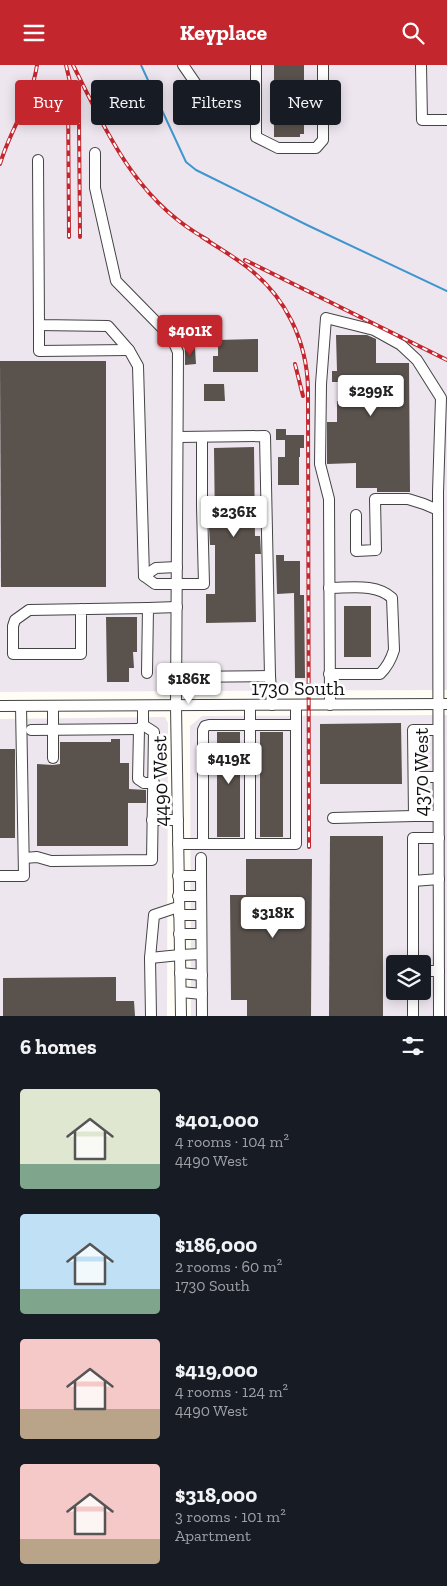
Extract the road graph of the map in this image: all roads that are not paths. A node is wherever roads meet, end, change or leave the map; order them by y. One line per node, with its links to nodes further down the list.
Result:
1 (184, 65): 5 (street)
2 (256, 65): 6 (street)
3 (323, 65): 8 (street)
4 (421, 65): 7 (street)
5 (194, 80)
6 (256, 80)
7 (447, 120)
8 (256, 125)
9 (95, 153): 13 (street, 4490 West)
10 (38, 160): 11 (street)
11 (39, 325): 12 (street); 12 (street)
12 (129, 350): 20 (street)
13 (178, 437): 14 (street); 19 (street, 4490 West)
14 (202, 437): 21 (street); 29 (street)
15 (438, 510): 16 (street); 18 (street, 4370 West); 22 (street, 4370 West)
16 (356, 515)
17 (447, 521): 18 (street)
18 (439, 529): 26 (street, 4370 West)
19 (177, 567): 20 (street); 21 (street, 4490 West)
20 (144, 576): 21 (street)
21 (177, 584): 23 (street, 4490 West)
22 (329, 588): 28 (street); 28 (street)
23 (177, 607): 24 (street); 30 (street, 4490 West)
24 (148, 608): 25 (street); 27 (street)
25 (81, 609): 25 (street)
26 (443, 626): 35 (street, 4370 West)
27 (148, 673)
28 (329, 675): 34 (street)
29 (270, 676): 30 (street); 32 (street)
30 (176, 677): 40 (street, 4490 West)
31 (250, 705): 32 (street, 1730 South); 40 (street, 1730 South); 41 (street)
32 (272, 705): 33 (street, 1730 South)
33 (296, 705): 34 (street, 1730 South); 42 (street)
34 (330, 705): 35 (street, 1730 South)
35 (443, 705): 46 (street, 4370 West)
36 (0, 706): 37 (street, 1730 South)
37 (21, 706): 38 (street, 1730 South); 61 (street)
38 (53, 706): 39 (street, 1730 South); 45 (street)
39 (143, 706): 40 (street, 1730 South); 43 (street)
40 (176, 706): 56 (street, 4490 West)
41 (250, 725): 42 (street); 59 (street); 60 (street)
42 (296, 725): 60 (street)
43 (141, 727): 45 (street); 50 (street); 50 (street)
44 (31, 730): 45 (street)
45 (53, 730): 47 (street)
46 (438, 730): 48 (street); 49 (street, 4370 West)
47 (53, 758)
48 (414, 777): 49 (street); 52 (street)
49 (438, 777): 51 (street, 4370 West)
50 (154, 783): 55 (street)
51 (443, 799): 53 (street, 4370 West)
52 (414, 816): 53 (street); 54 (street)
53 (438, 816): 57 (street, 4370 West)
54 (333, 818)
55 (152, 820): 56 (street); 61 (street)
56 (178, 821): 58 (street, 4490 West)
57 (438, 838): 66 (street); 67 (street, 4370 West)
58 (178, 844): 59 (street); 64 (street, 4490 West)
59 (203, 844): 60 (street)
60 (250, 844)
61 (24, 858): 63 (street)
62 (201, 858): 65 (street)
63 (0, 876)
64 (178, 876): 65 (street); 68 (street, 4490 West)
65 (201, 876): 69 (street)
66 (413, 881): 67 (street); 77 (street)
67 (441, 883): 74 (street, 4370 West)
68 (178, 896): 69 (street); 70 (street, 4490 West)
69 (201, 896): 71 (street)
70 (178, 911): 71 (street); 72 (street, 4490 West); 78 (street)
71 (201, 915): 73 (street)
72 (179, 934): 73 (street); 76 (street, 4490 West)
73 (201, 934): 75 (street)
74 (443, 940): 80 (street, 4370 West)
75 (202, 954): 76 (street); 82 (street)
76 (180, 955): 78 (street); 81 (street, 4490 West)
77 (413, 955)
78 (150, 958): 86 (street)
79 (431, 971): 80 (street)
80 (439, 971): 90 (street, 4370 West)
81 (180, 973): 82 (street); 83 (street, 4490 West)
82 (202, 975): 84 (street)
83 (180, 992): 84 (street); 87 (street, 4490 West)
84 (202, 994): 88 (street)
85 (413, 1000): 89 (street)
86 (151, 1016)
87 (181, 1016)
88 (202, 1016)
89 (413, 1016)
90 (439, 1016)

